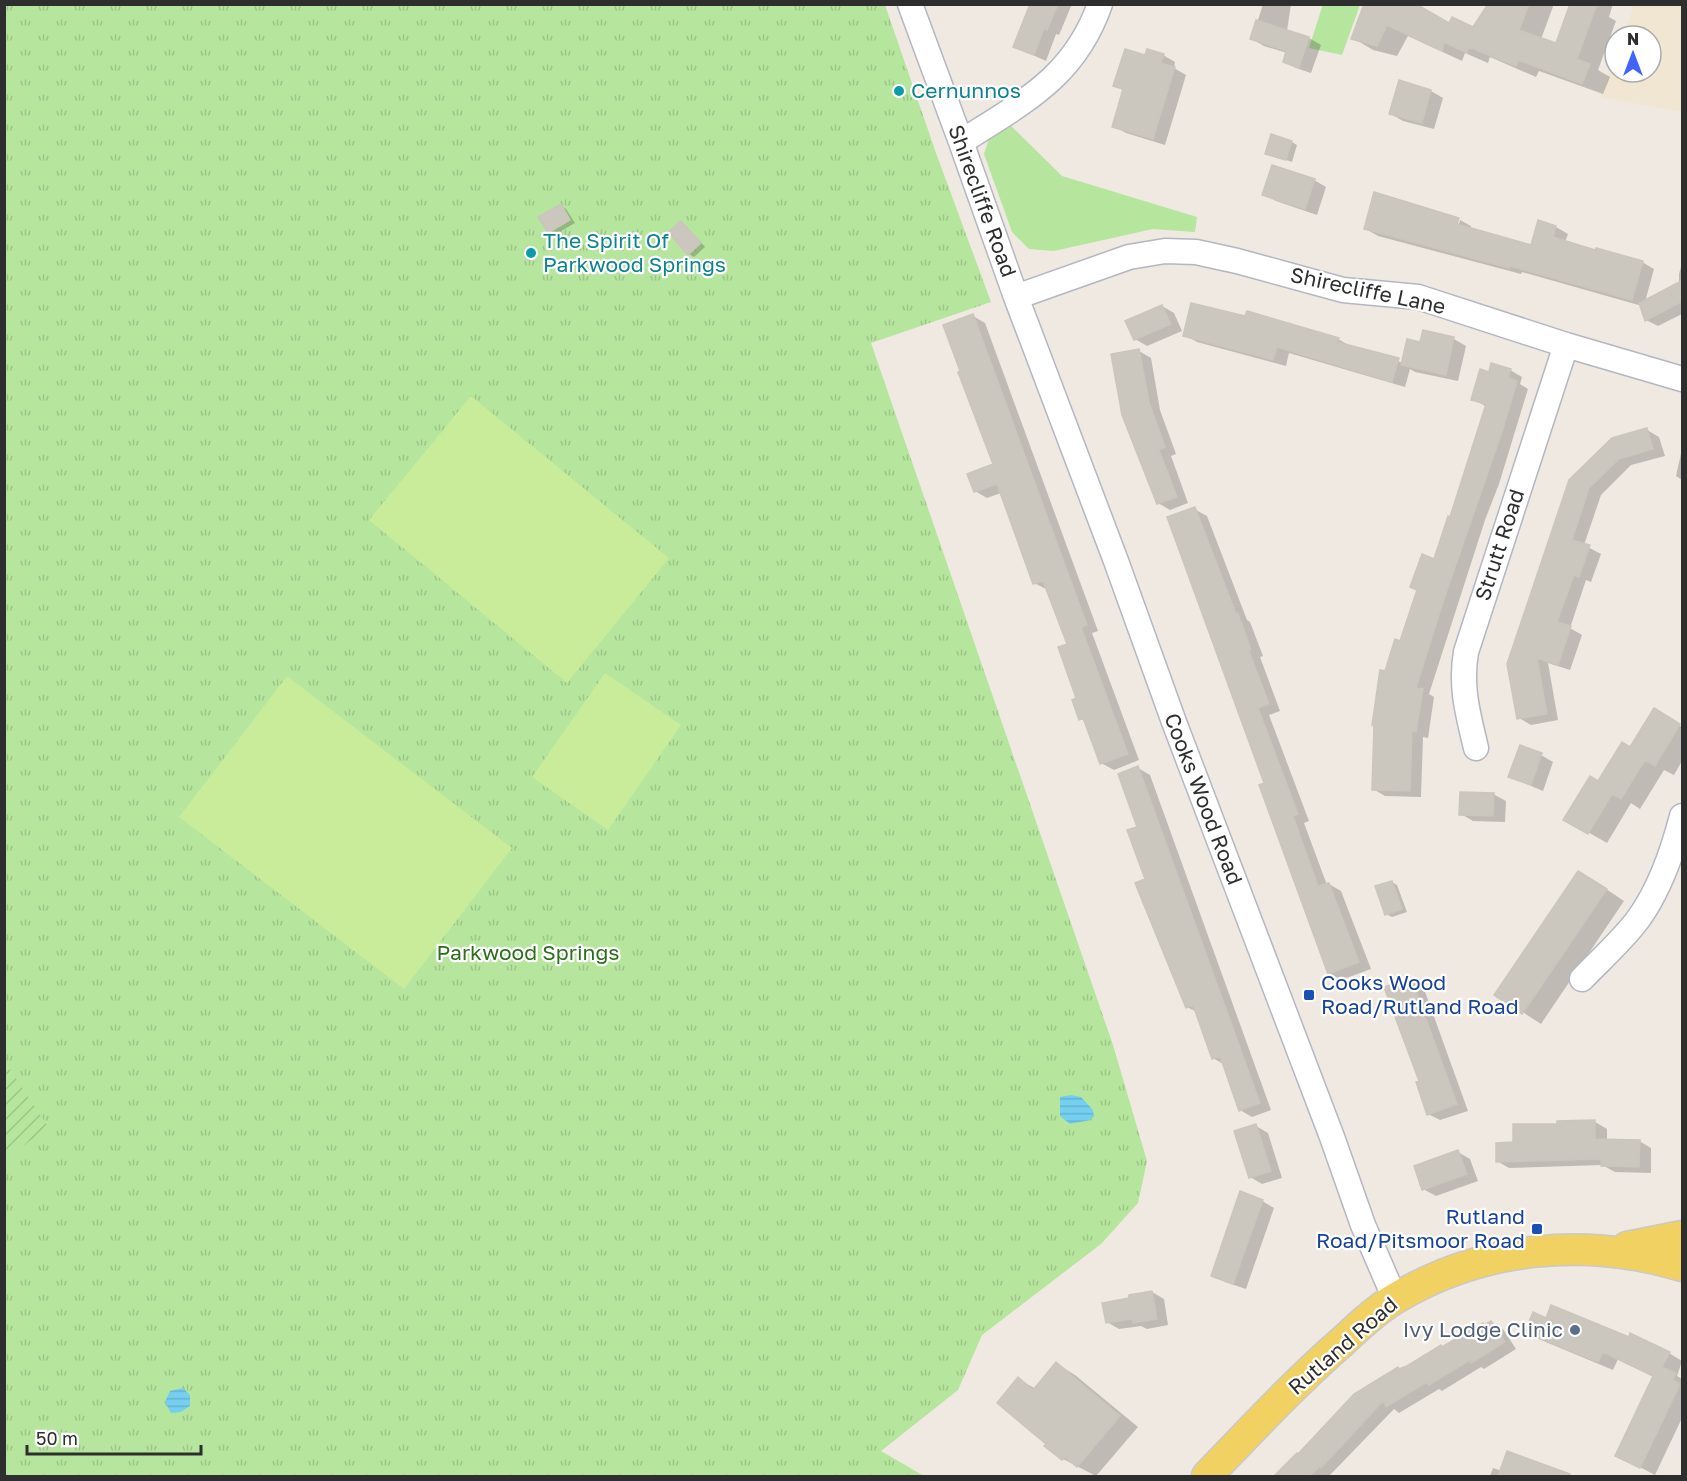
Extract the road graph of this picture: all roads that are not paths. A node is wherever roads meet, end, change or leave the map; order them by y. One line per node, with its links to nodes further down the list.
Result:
1 (910, 4): 3 (street, Shirecliffe Road)
2 (1100, 4): 3 (street)
3 (961, 142): 4 (street, Shirecliffe Road)
4 (1016, 297): 5 (street, Shirecliffe Lane); 13 (street, Cooks Wood Road)
5 (1566, 345): 6 (street, Shirecliffe Lane); 7 (street, Strutt Road)
6 (1683, 380)
7 (1476, 748)
8 (1683, 816): 9 (street)
9 (1582, 979)
10 (1683, 1236): 11 (main road)
11 (1610, 1251): 12 (main road, Rutland Road); 13 (main road, Rutland Road)
12 (1683, 1266)
13 (1395, 1299): 14 (main road, Rutland Road)
14 (1207, 1476)

